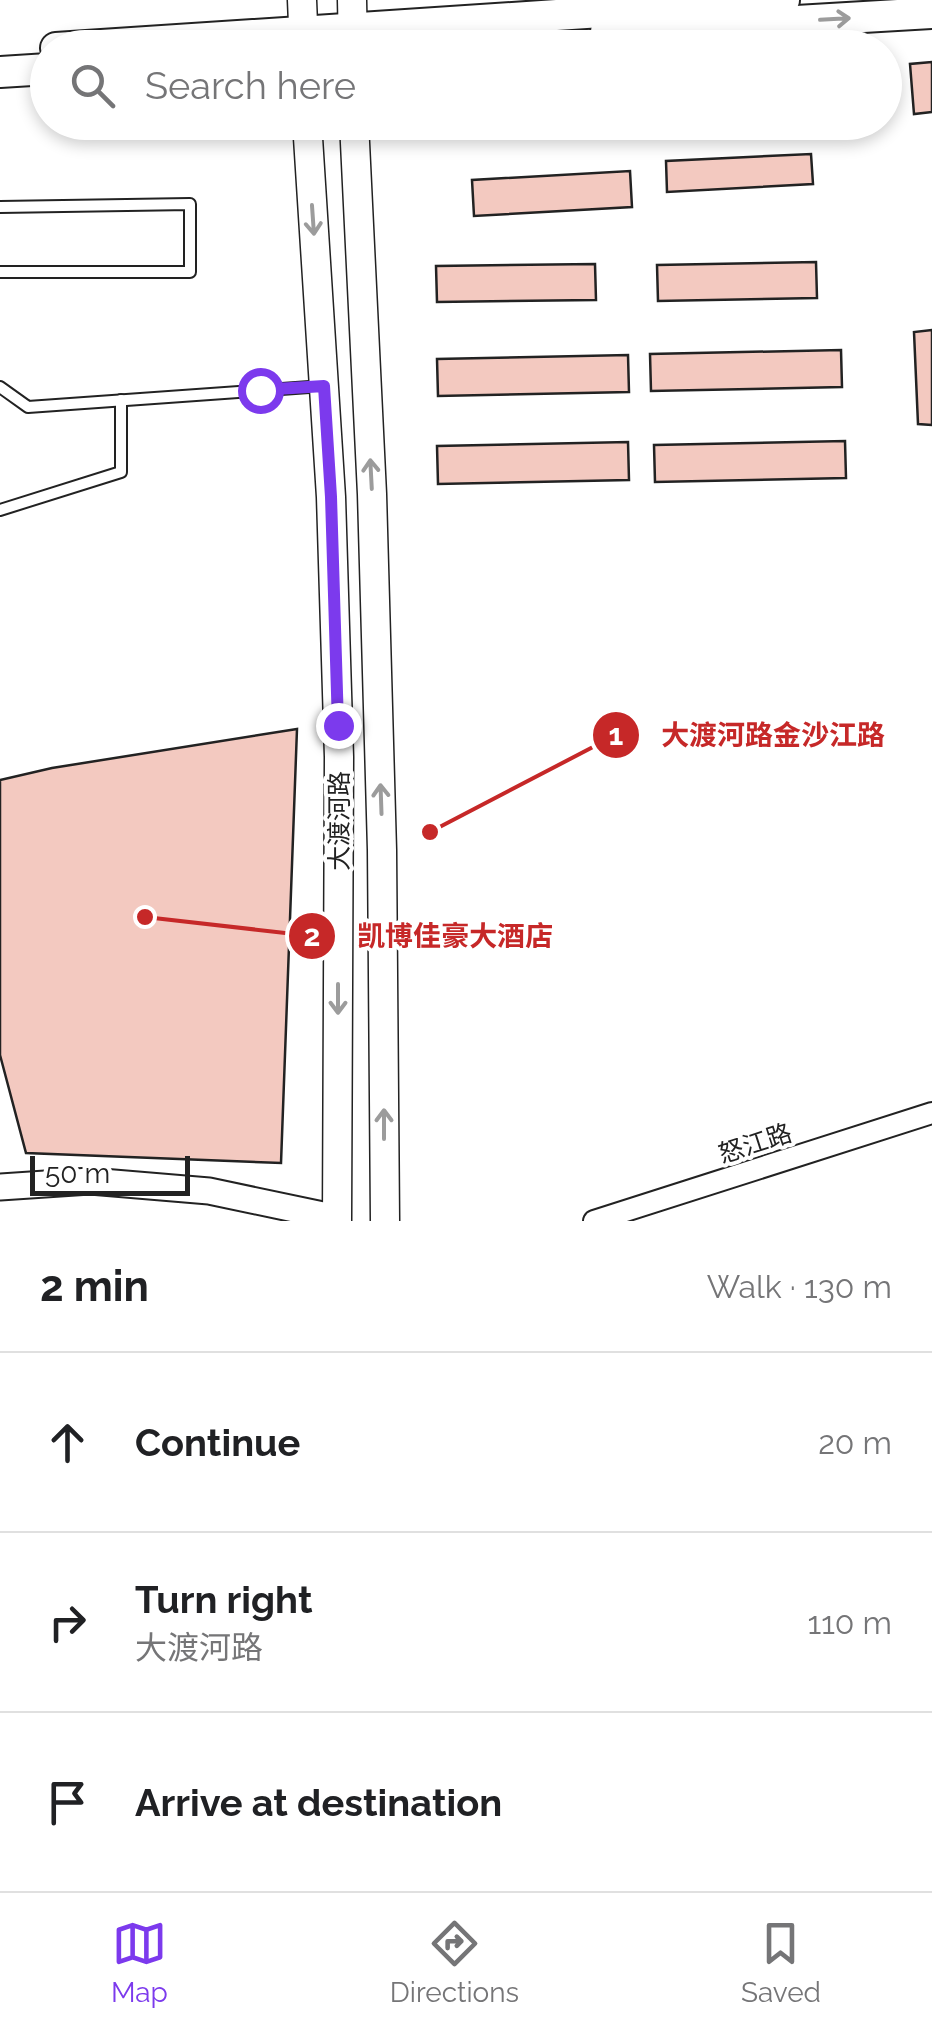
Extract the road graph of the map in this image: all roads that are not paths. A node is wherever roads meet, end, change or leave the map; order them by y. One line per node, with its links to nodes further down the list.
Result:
1 (784, 0): 5 (main road)
2 (932, 13): 6 (main road, one-way to 2)
3 (303, 26): 4 (main road)
4 (258, 30)
5 (401, 30)
6 (461, 30)
7 (30, 50): 8 (main road)
8 (0, 52)
9 (30, 70): 10 (main road)
10 (0, 72)
11 (308, 140): 15 (main road, 大渡河路, one-way to 15)
12 (355, 140): 22 (main road, 大渡河路, one-way to 12)
13 (0, 207): 14 (lane)
14 (0, 272)
15 (324, 386): 17 (lane); 21 (main road, 大渡河路, one-way to 21)
16 (0, 387): 17 (lane)
17 (120, 400): 18 (lane)
18 (0, 510)
19 (932, 1113): 23 (street, 怒江路)
20 (0, 1187): 21 (street)
21 (339, 1220)
22 (385, 1221)
23 (594, 1221)

